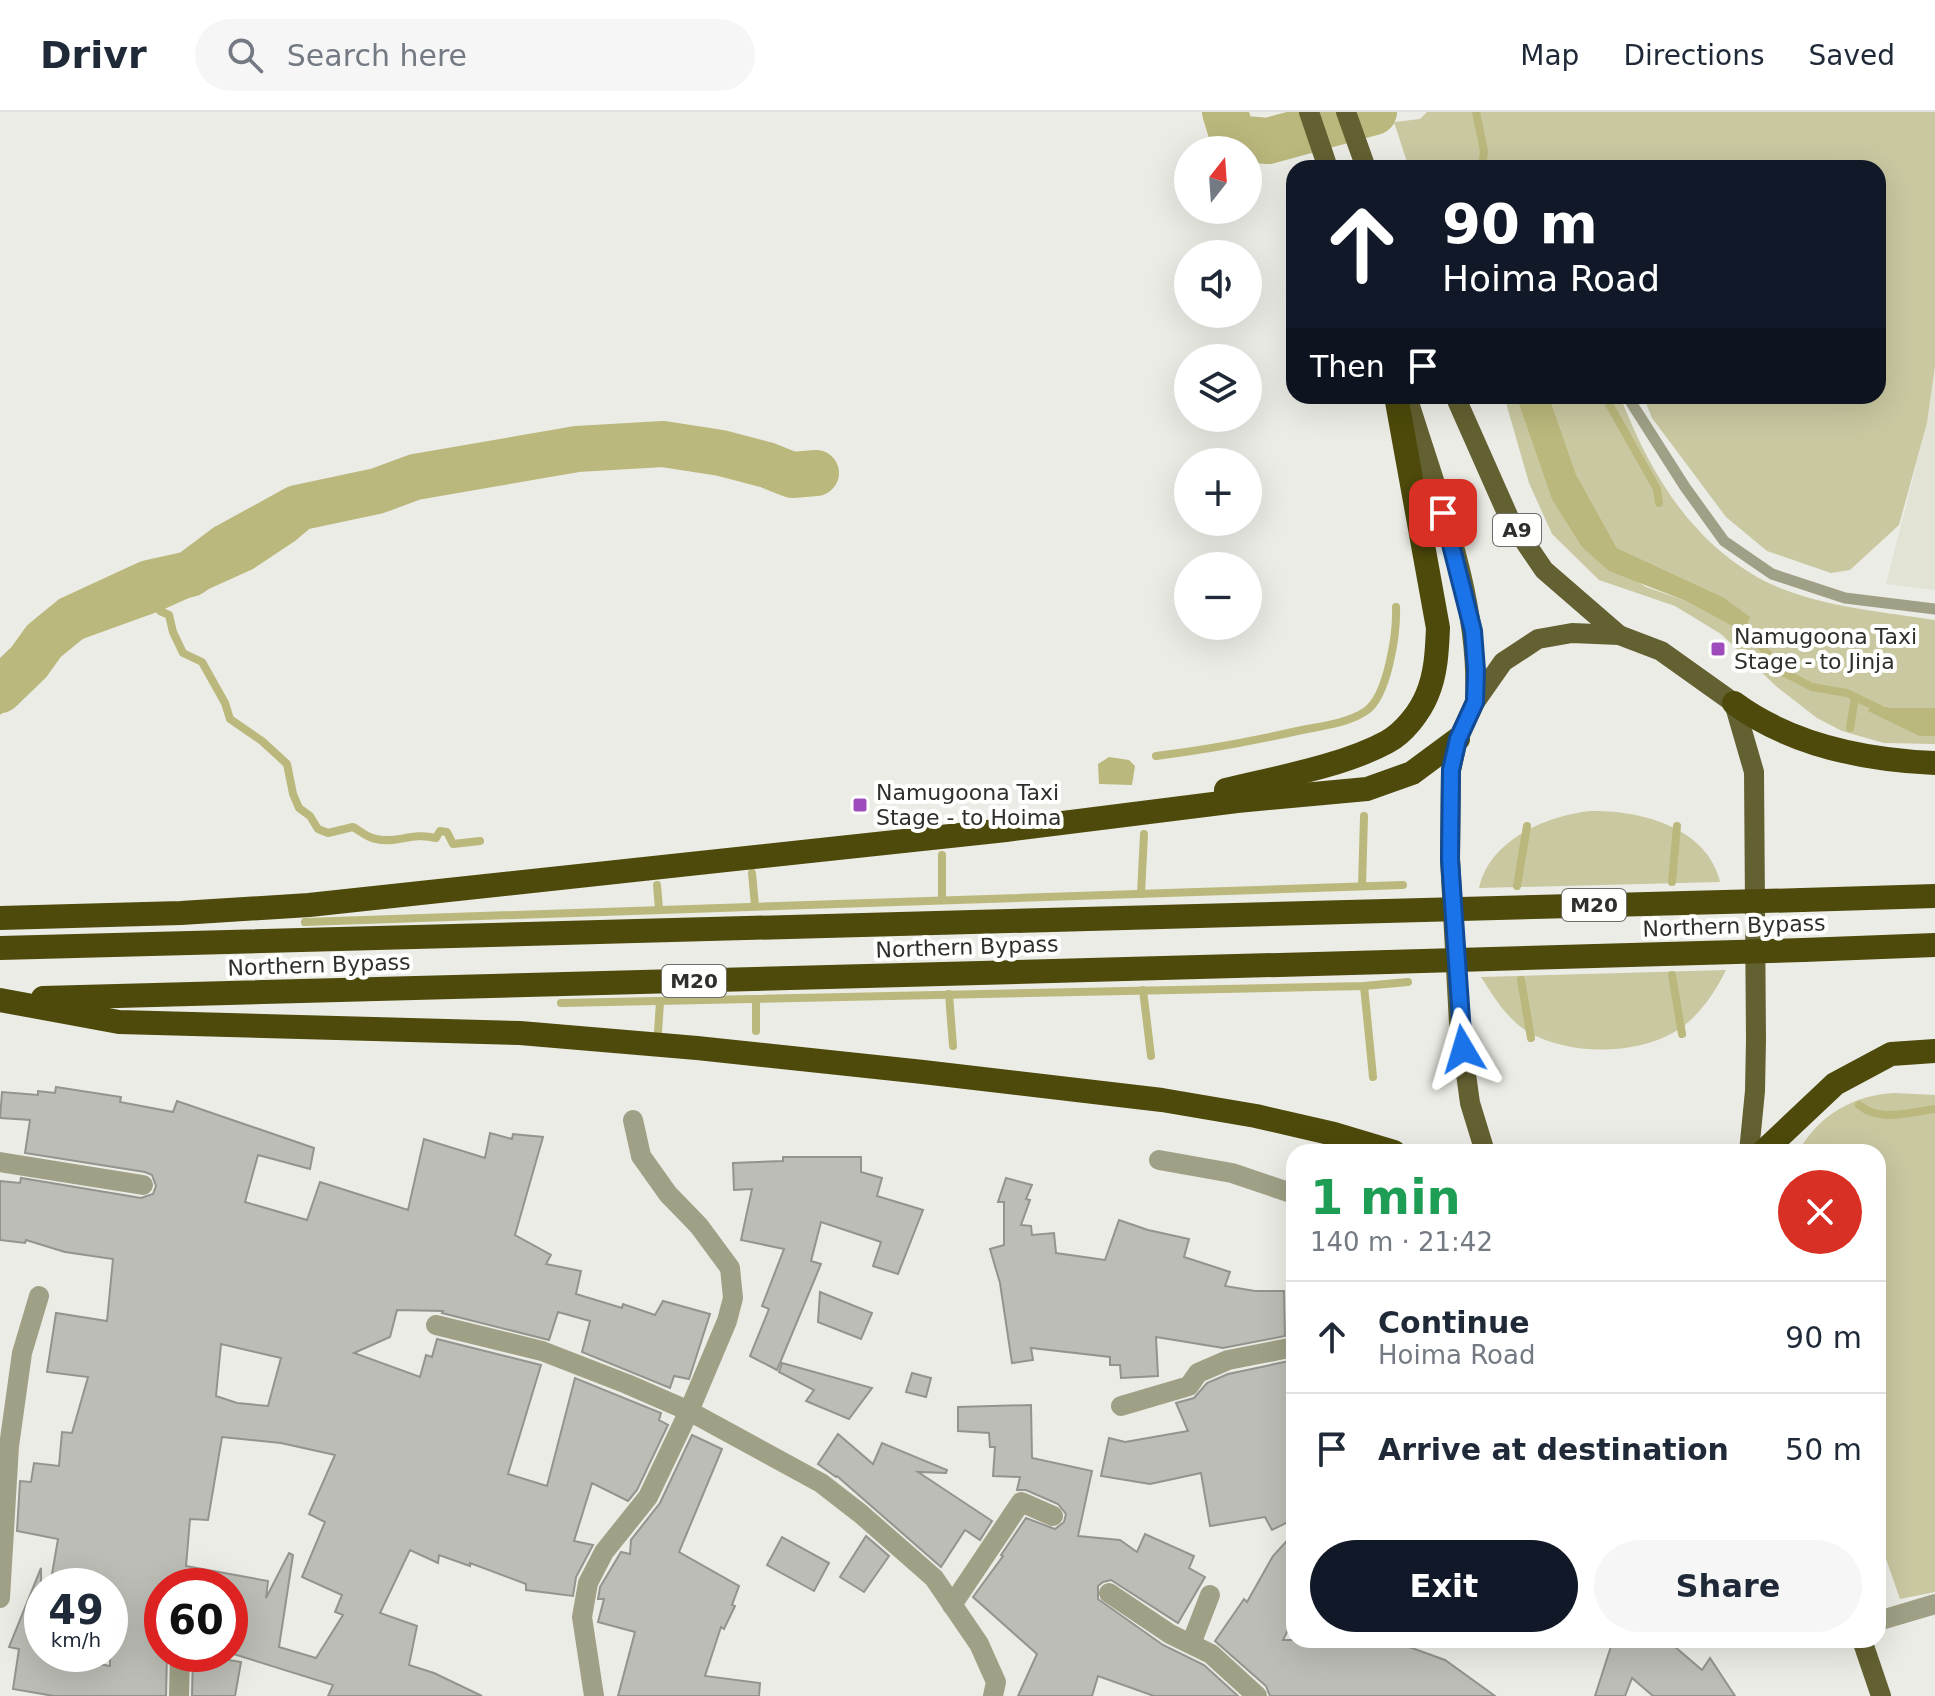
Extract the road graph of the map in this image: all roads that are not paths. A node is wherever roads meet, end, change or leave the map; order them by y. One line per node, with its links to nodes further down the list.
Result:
1 (1309, 112): 3 (main road)
2 (1346, 112): 4 (main road)
3 (1325, 160)
4 (1363, 160)
5 (1397, 404): 15 (highway)
6 (1410, 404): 11 (main road)
7 (1459, 404): 10 (main road, A9)
8 (1632, 404): 9 (lane)
9 (1935, 609)
10 (1619, 635): 11 (main road); 12 (main road)
11 (1475, 702): 13 (main road)
12 (1734, 703): 14 (highway); 25 (main road)
13 (1458, 739): 15 (highway); 24 (main road)
14 (1935, 763)
15 (1130, 813): 17 (highway)
16 (1935, 896): 19 (highway, Northern Bypass / M20, bridge)
17 (0, 918)
18 (1935, 945): 20 (highway, Northern Bypass / M20, bridge)
19 (0, 948)
20 (0, 1000): 23 (highway)
21 (1935, 1051): 26 (highway)
22 (633, 1120): 35 (street)
23 (1367, 1144)
24 (1483, 1144)
25 (1750, 1144)
26 (1771, 1144)
27 (1159, 1160): 30 (street)
28 (0, 1162): 29 (street)
29 (143, 1185)
30 (1286, 1191)
31 (39, 1296): 39 (street)
32 (436, 1325): 35 (street)
33 (1286, 1349): 34 (street)
34 (1121, 1406)
35 (689, 1411): 40 (street); 47 (street)
36 (1053, 1516): 40 (street)
37 (1109, 1593): 43 (street)
38 (1210, 1595): 43 (street)
39 (0, 1598)
40 (952, 1605): 48 (street)
41 (1933, 1611): 42 (street)
42 (1886, 1620)
43 (1191, 1644): 49 (street)
44 (1865, 1648): 50 (main road)
45 (180, 1672): 46 (street)
46 (179, 1696)
47 (594, 1696)
48 (993, 1696)
49 (1257, 1696)
50 (1881, 1696)

